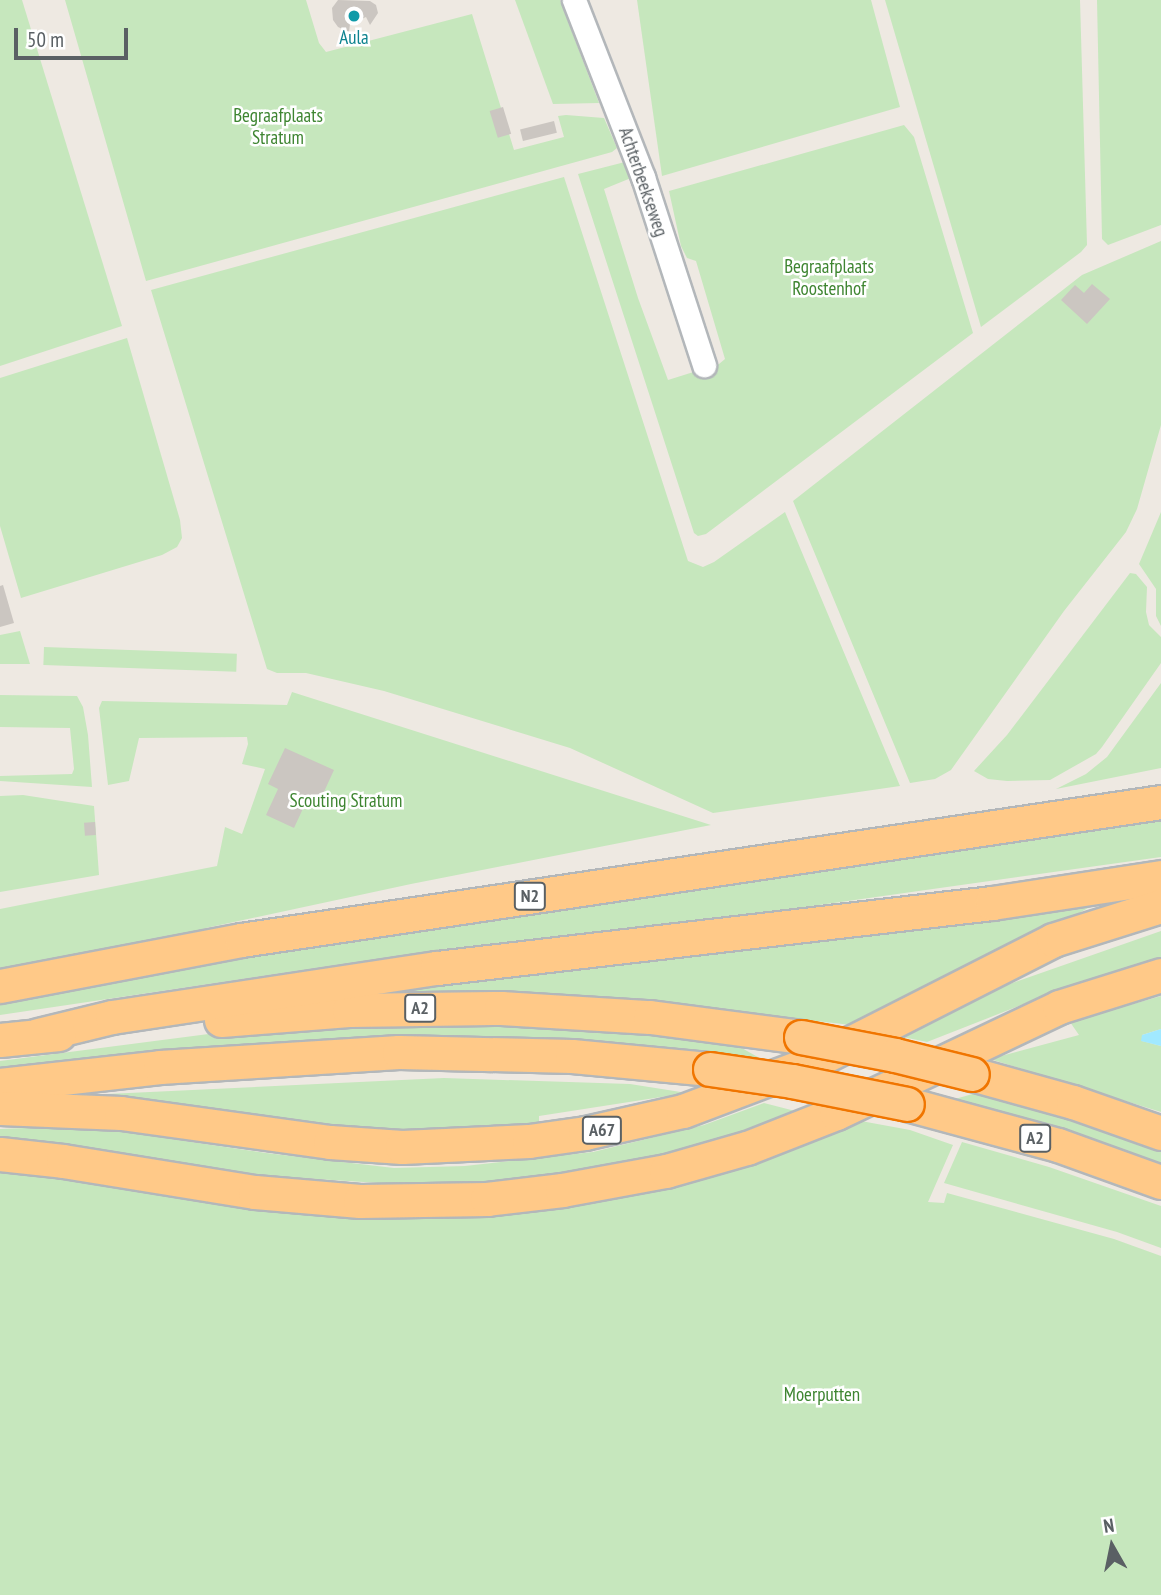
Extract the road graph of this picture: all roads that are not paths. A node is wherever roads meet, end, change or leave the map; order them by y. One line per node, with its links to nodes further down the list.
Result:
1 (574, 0): 2 (street, Achterbeekseweg)
2 (704, 365)
3 (1161, 802): 7 (highway, N2)
4 (1161, 877): 8 (highway)
5 (1161, 906): 11 (highway, A67)
6 (1161, 975): 13 (highway)
7 (0, 986)
8 (38, 1035): 9 (highway, A2); 12 (highway, A2, bridge)
9 (0, 1040)
10 (0, 1085): 14 (highway, A2, bridge)
11 (0, 1108)
12 (1161, 1133)
13 (0, 1154)
14 (1161, 1182)

